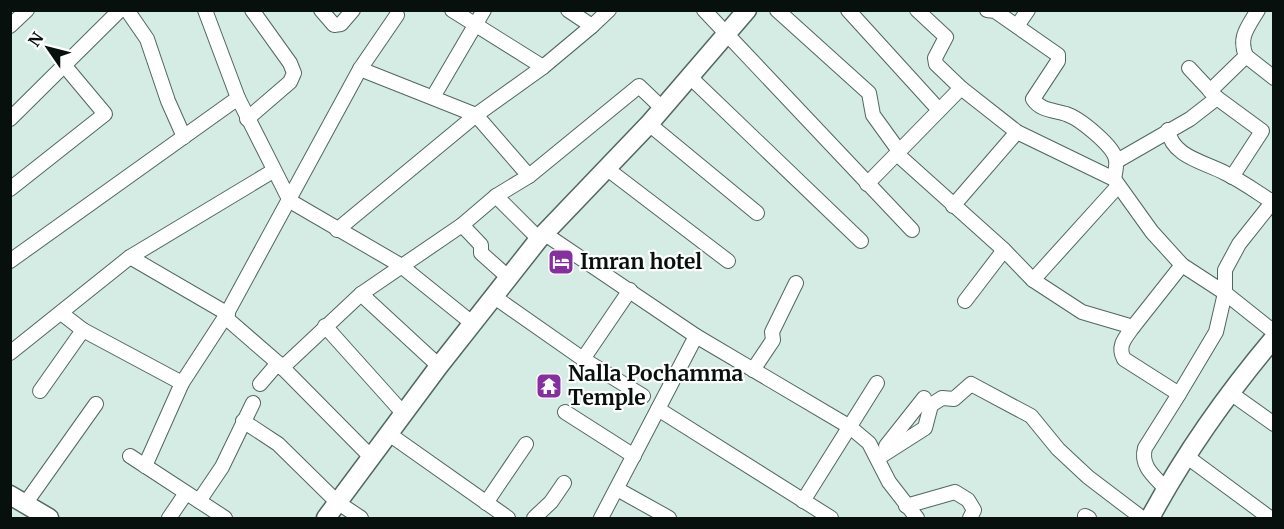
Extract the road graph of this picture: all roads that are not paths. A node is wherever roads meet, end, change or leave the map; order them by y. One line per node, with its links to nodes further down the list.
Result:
1 (27, 10): 22 (street)
2 (120, 10): 28 (street)
3 (127, 10): 46 (street)
4 (205, 10): 37 (street)
5 (252, 10): 42 (street)
6 (321, 10): 7 (street)
7 (353, 10)
8 (453, 10): 23 (street)
9 (484, 10): 23 (street)
10 (568, 10): 24 (street)
11 (609, 10): 24 (street)
12 (704, 10): 26 (street)
13 (747, 10): 26 (street)
14 (777, 10): 47 (street)
15 (848, 10): 39 (street)
16 (917, 10): 34 (street)
17 (987, 10): 20 (street)
18 (1028, 10): 25 (street)
19 (1258, 10): 27 (street)
20 (996, 11): 25 (street)
21 (397, 15): 31 (street)
22 (11, 23)
23 (475, 26): 29 (street); 36 (street)
24 (592, 26): 29 (street)
25 (1017, 26): 48 (street)
26 (725, 36): 32 (street); 54 (street)
27 (1246, 56): 33 (street); 35 (street)
28 (64, 65): 41 (street); 55 (street)
29 (543, 67): 40 (street)
30 (1189, 68): 35 (street)
31 (360, 69): 36 (street); 57 (street)
32 (690, 77): 38 (street); 65 (street)
33 (1274, 78)
34 (961, 88): 39 (street); 45 (street)
35 (1214, 95): 44 (street); 52 (street)
36 (433, 97): 40 (street)
37 (238, 98): 42 (street); 46 (street)
38 (662, 108): 43 (street); 51 (street)
39 (939, 110): 47 (street)
40 (476, 115): 51 (street); 63 (street)
41 (10, 119)
42 (247, 119): 50 (street)
43 (649, 124): 49 (street); 60 (street)
44 (1168, 130): 48 (street); 52 (street)
45 (1017, 132): 53 (street); 59 (street)
46 (184, 137): 68 (street)
47 (898, 152): 54 (street); 59 (street)
48 (1117, 161): 53 (street)
49 (606, 168): 64 (street); 69 (street)
50 (273, 171): 57 (street); 67 (street)
51 (529, 176): 56 (street)
52 (1232, 177): 58 (street)
53 (1116, 182): 71 (street); 73 (street)
54 (867, 184): 62 (street)
55 (10, 189)
56 (496, 196): 61 (street); 64 (street)
57 (290, 201): 63 (street); 81 (street)
58 (1273, 202): 76 (street)
59 (953, 206): 66 (street)
60 (757, 213)
61 (462, 225): 70 (street); 72 (street)
62 (912, 230)
63 (337, 231): 70 (street)
64 (542, 236): 72 (street); 75 (street)
65 (861, 241)
66 (1004, 250): 73 (street); 79 (street)
67 (130, 257): 80 (street); 81 (street)
68 (10, 261)
69 (728, 261)
70 (400, 265): 77 (street); 82 (street)
71 (1182, 265): 76 (street); 84 (street)
72 (508, 277): 78 (street)
73 (1033, 280): 84 (street)
74 (796, 283): 93 (street)
75 (630, 290): 87 (street); 90 (street)
76 (1225, 293): 86 (street); 99 (street)
77 (360, 294): 83 (street); 92 (street)
78 (493, 296): 82 (street); 90 (street)
79 (965, 301)
80 (61, 314): 85 (street); 89 (street)
81 (226, 316): 91 (street); 94 (street)
82 (472, 323): 92 (street)
83 (325, 326): 91 (street); 106 (street)
84 (1133, 327): 99 (street)
85 (83, 330): 94 (street); 97 (street)
86 (1274, 332)
87 (696, 336): 93 (street); 104 (street)
88 (1274, 338): 98 (street)
89 (10, 353)
90 (583, 359): 100 (street)
91 (280, 366): 96 (street); 115 (street)
92 (438, 366): 106 (street)
93 (753, 370): 109 (street)
94 (182, 383): 117 (street)
95 (877, 383): 109 (street)
96 (260, 384)
97 (40, 391)
98 (1229, 392): 108 (street); 114 (street)
99 (1179, 394): 120 (street)
100 (643, 396)
101 (924, 398): 116 (street)
102 (254, 403): 107 (street)
103 (96, 404): 122 (street)
104 (658, 409): 113 (street); 124 (street)
105 (565, 412): 113 (street)
106 (403, 413): 110 (street)
107 (243, 421): 123 (street); 125 (street)
108 (1274, 423)
109 (850, 428): 116 (street); 124 (street)
110 (389, 434): 115 (street); 126 (street)
111 (526, 444): 126 (street)
112 (130, 456): 117 (street)
113 (634, 456): 119 (street)
114 (1186, 456): 120 (street); 142 (street)
115 (372, 458): 125 (street)
116 (878, 458): 127 (street); 140 (street)
117 (145, 465): 121 (street)
118 (564, 483): 134 (street)
119 (617, 489): 135 (street); 136 (street)
120 (1166, 489): 141 (street)
121 (186, 493): 123 (street); 130 (street)
122 (15, 499): 129 (street)
123 (199, 501): 131 (street)
124 (803, 501): 137 (street)
125 (337, 502): 132 (street); 133 (street)
126 (486, 503): 128 (street)
127 (906, 506): 138 (street); 139 (street)
128 (505, 518)
129 (49, 519)
130 (169, 519)
131 (225, 519)
132 (326, 519)
133 (361, 519)
134 (534, 519)
135 (601, 519)
136 (669, 519)
137 (831, 519)
138 (917, 519)
139 (970, 519)
140 (1142, 519)
141 (1150, 519)
142 (1270, 519)

